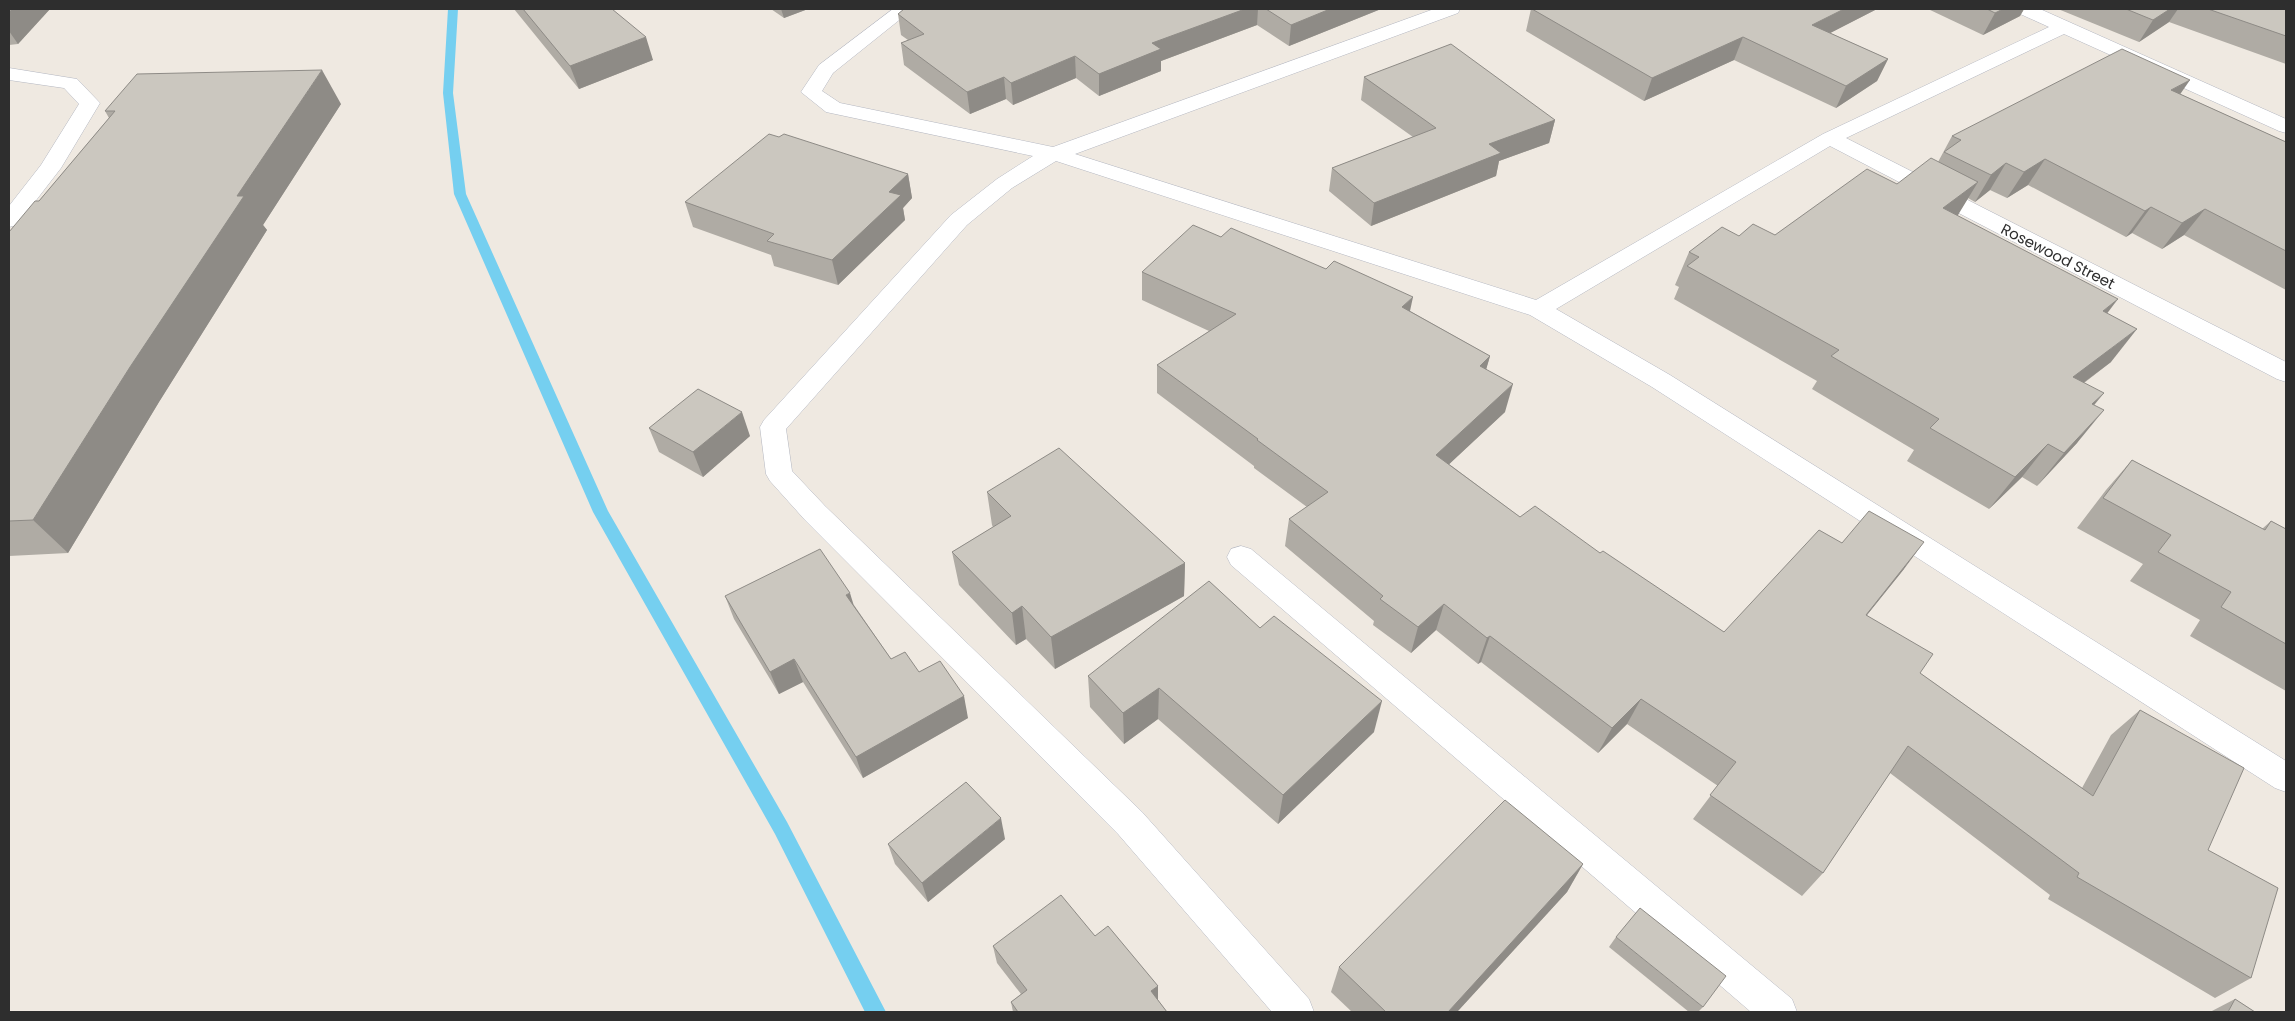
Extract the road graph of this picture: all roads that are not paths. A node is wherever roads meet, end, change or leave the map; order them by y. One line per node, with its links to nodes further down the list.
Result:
1 (904, 9): 8 (street)
2 (1452, 9): 8 (street)
3 (2025, 9): 4 (street)
4 (2065, 26): 6 (street); 7 (street)
5 (9, 74): 9 (street)
6 (2286, 126)
7 (1830, 138): 10 (street); 11 (street, Rosewood Street)
8 (1054, 154): 10 (street); 14 (street)
9 (9, 220)
10 (1538, 309): 13 (street)
11 (2286, 373)
12 (1241, 557): 15 (street)
13 (2286, 778)
14 (1296, 1012)
15 (1780, 1012)

